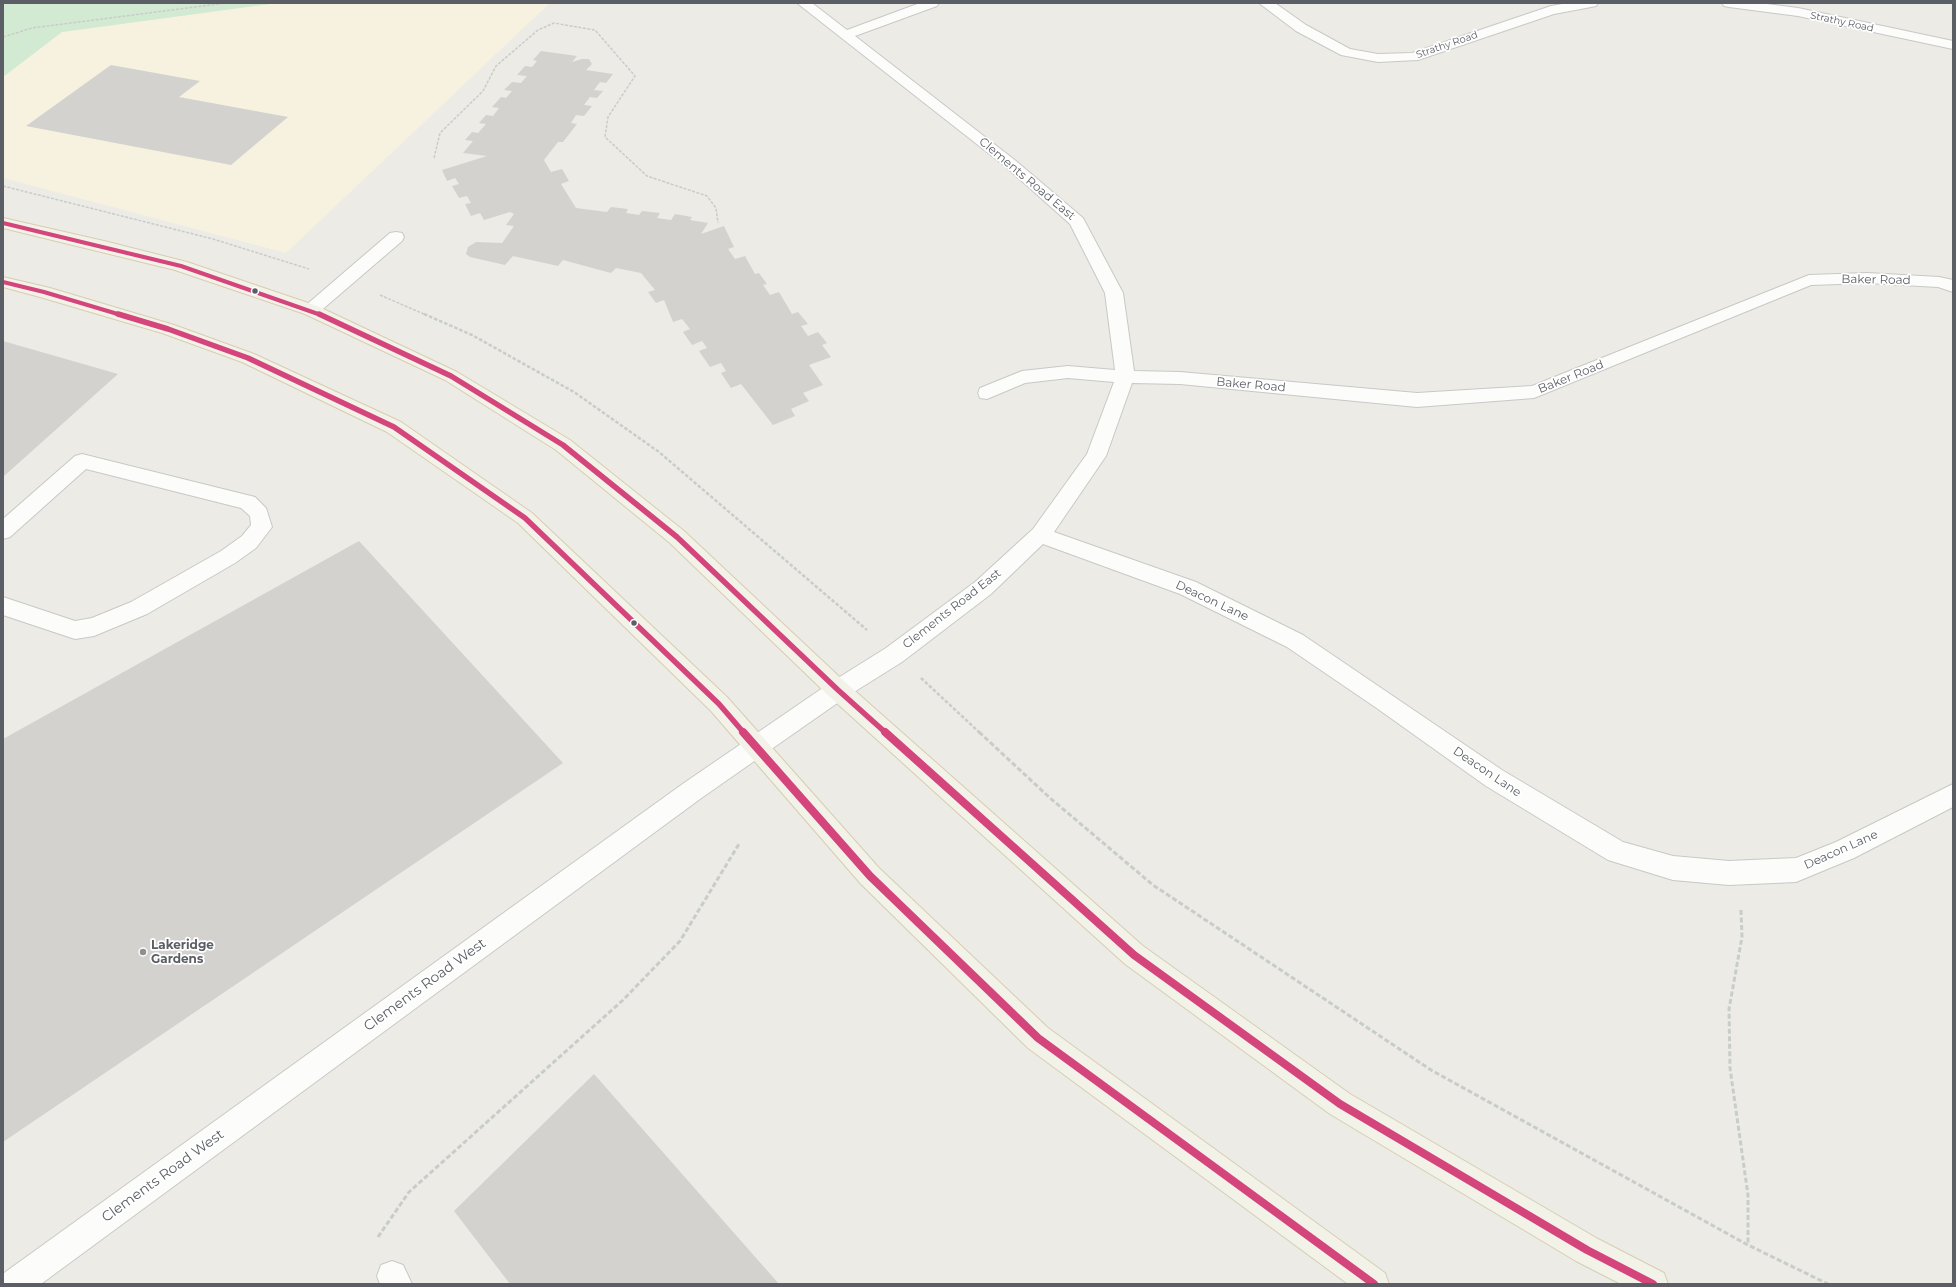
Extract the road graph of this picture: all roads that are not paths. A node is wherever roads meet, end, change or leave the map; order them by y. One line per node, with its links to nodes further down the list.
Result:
1 (804, 3): 6 (street, Clements Road East)
2 (932, 3): 6 (street)
3 (1266, 3): 4 (street, Strathy Road)
4 (1591, 3)
5 (1729, 3): 7 (street, Strathy Road)
6 (846, 35): 13 (street, Clements Road East)
7 (1953, 45)
8 (3, 223): 12 (main road)
9 (396, 237): 12 (street)
10 (3, 282): 19 (main road)
11 (1953, 286): 13 (street, Baker Road)
12 (311, 310): 18 (main road)
13 (1125, 377): 14 (street, Baker Road); 16 (street, Clements Road East)
14 (987, 393)
15 (3, 531): 17 (street)
16 (1040, 535): 18 (street, Clements Road East); 20 (street, Deacon Lane)
17 (3, 606)
18 (838, 690): 19 (street, Clements Road West); 23 (main road)
19 (758, 747): 21 (street, Clements Road West); 22 (main road)
20 (1953, 795)
21 (15, 1284)
22 (1374, 1284)
23 (1653, 1284)

